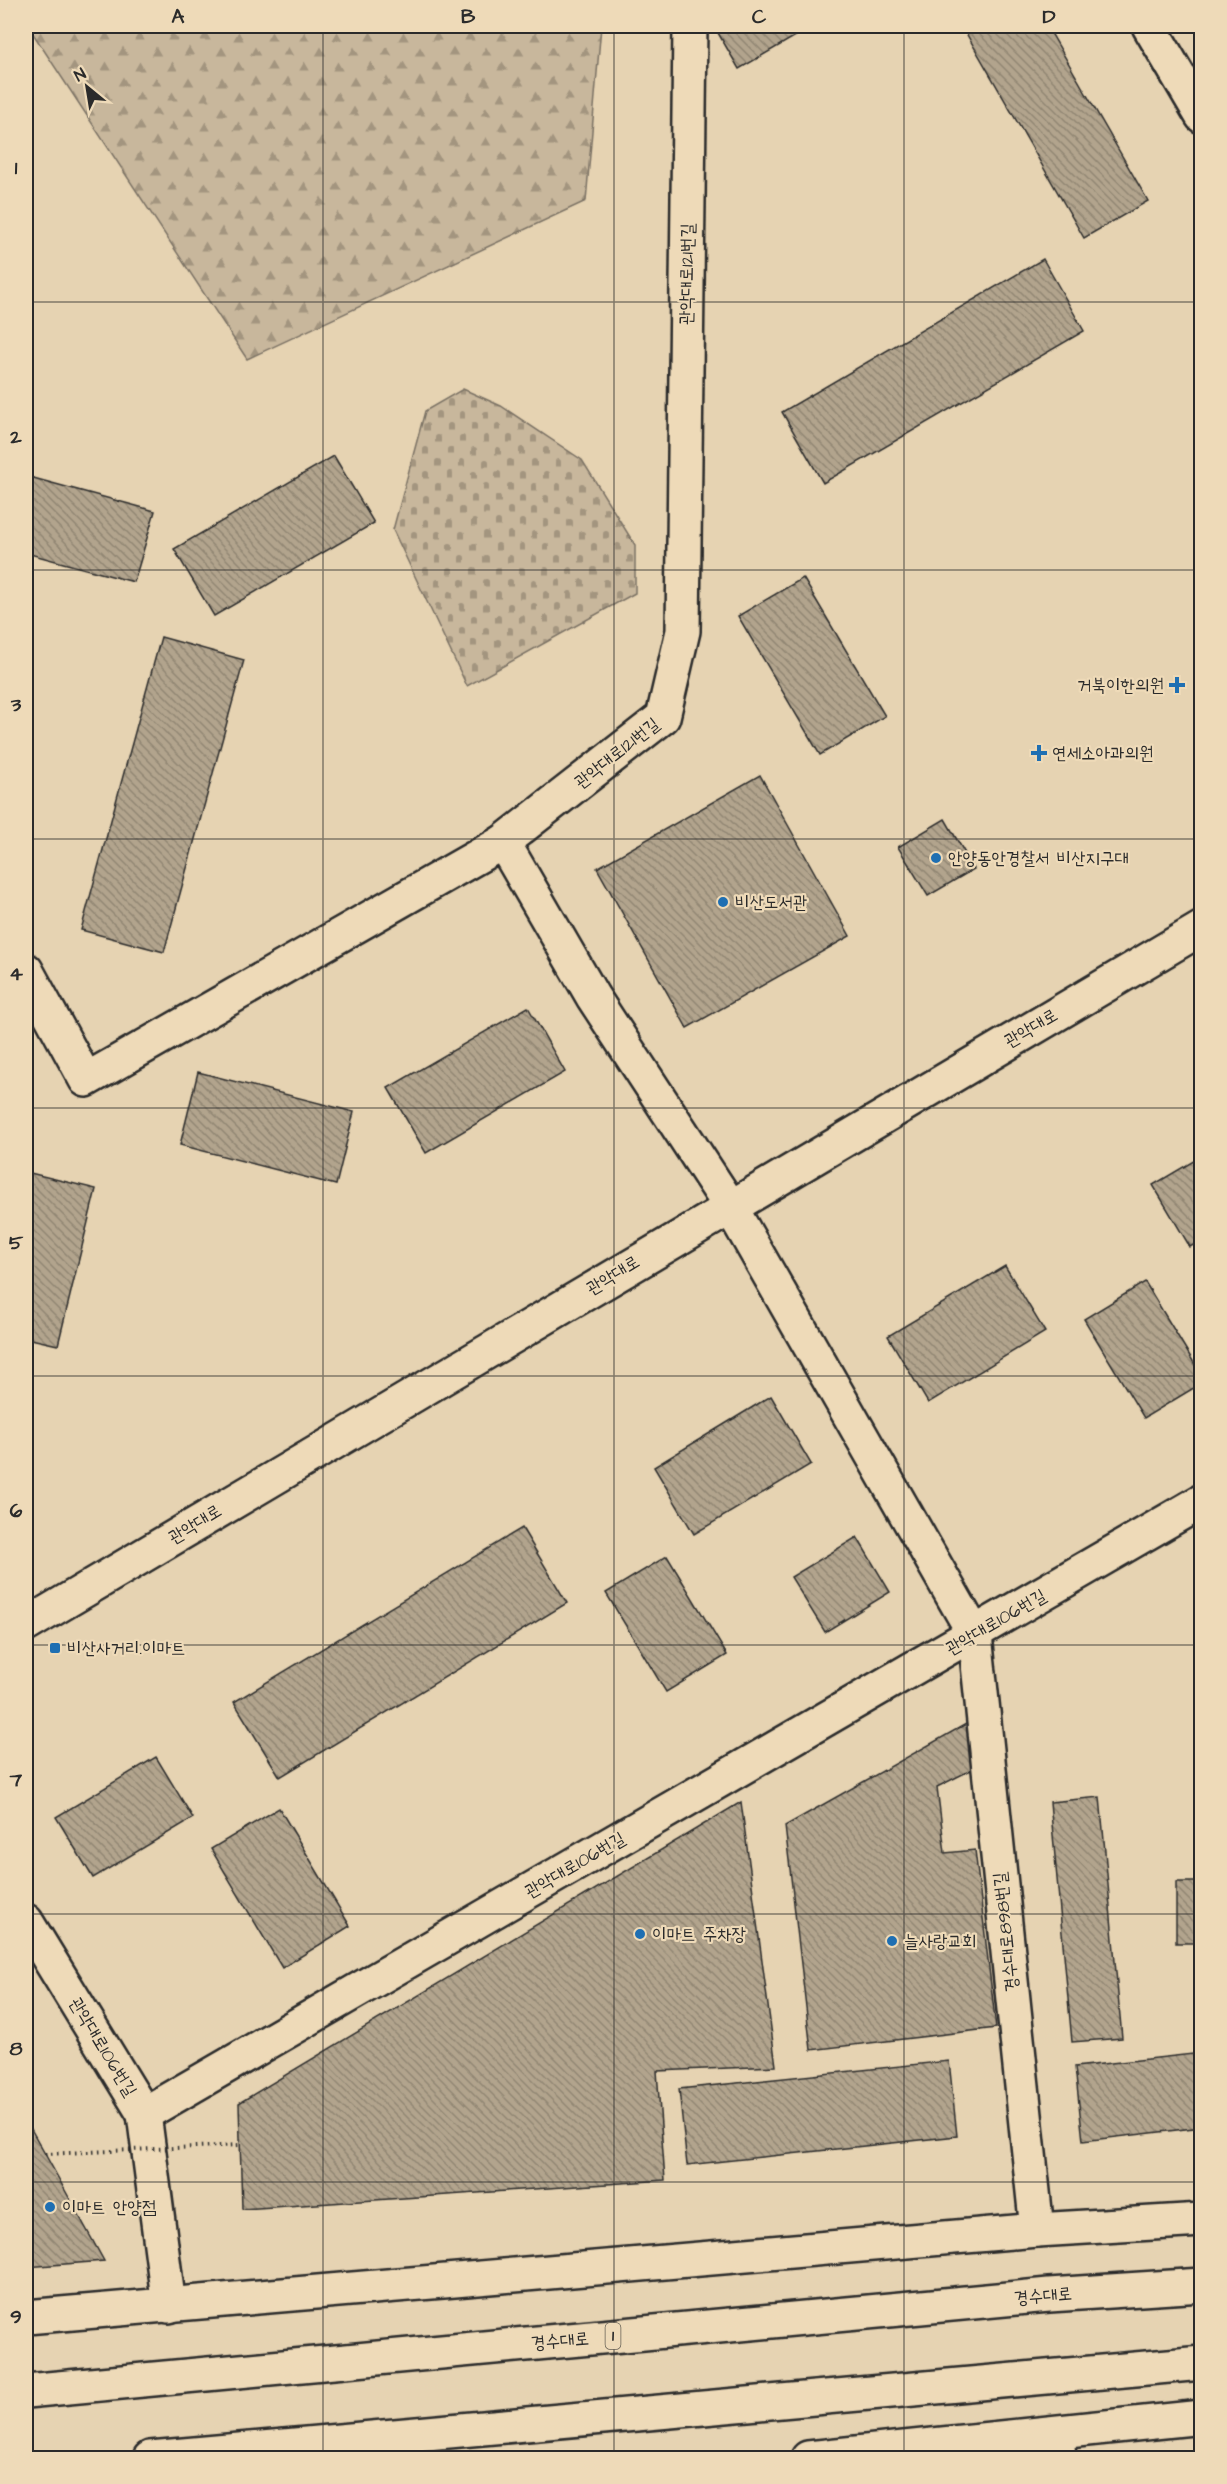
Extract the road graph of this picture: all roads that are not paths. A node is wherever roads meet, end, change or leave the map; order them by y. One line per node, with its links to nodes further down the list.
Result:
1 (690, 26): 4 (main road, 관악대로121번길)
2 (1149, 26): 3 (main road)
3 (1202, 116)
4 (503, 842): 6 (main road, 관악대로121번길); 7 (main road)
5 (1202, 928): 7 (main road, 관악대로)
6 (26, 970)
7 (730, 1206): 9 (main road, 관악대로); 10 (main road)
8 (1202, 1501): 10 (main road, 관악대로106번길)
9 (26, 1625)
10 (975, 1635): 12 (main road, 관악대로106번길); 14 (main road, 경수대로898번길)
11 (26, 1921): 12 (main road, 관악대로106번길)
12 (144, 2114): 16 (main road)
13 (1202, 2220): 14 (main road)
14 (1037, 2230): 16 (main road)
15 (1202, 2285): 19 (main road, 경수대로 / 1)
16 (169, 2306): 17 (main road)
17 (26, 2317)
18 (1202, 2363): 22 (main road)
19 (26, 2391)
20 (1202, 2417): 21 (main road)
21 (1058, 2446): 23 (main road)
22 (150, 2458)
23 (808, 2458)

